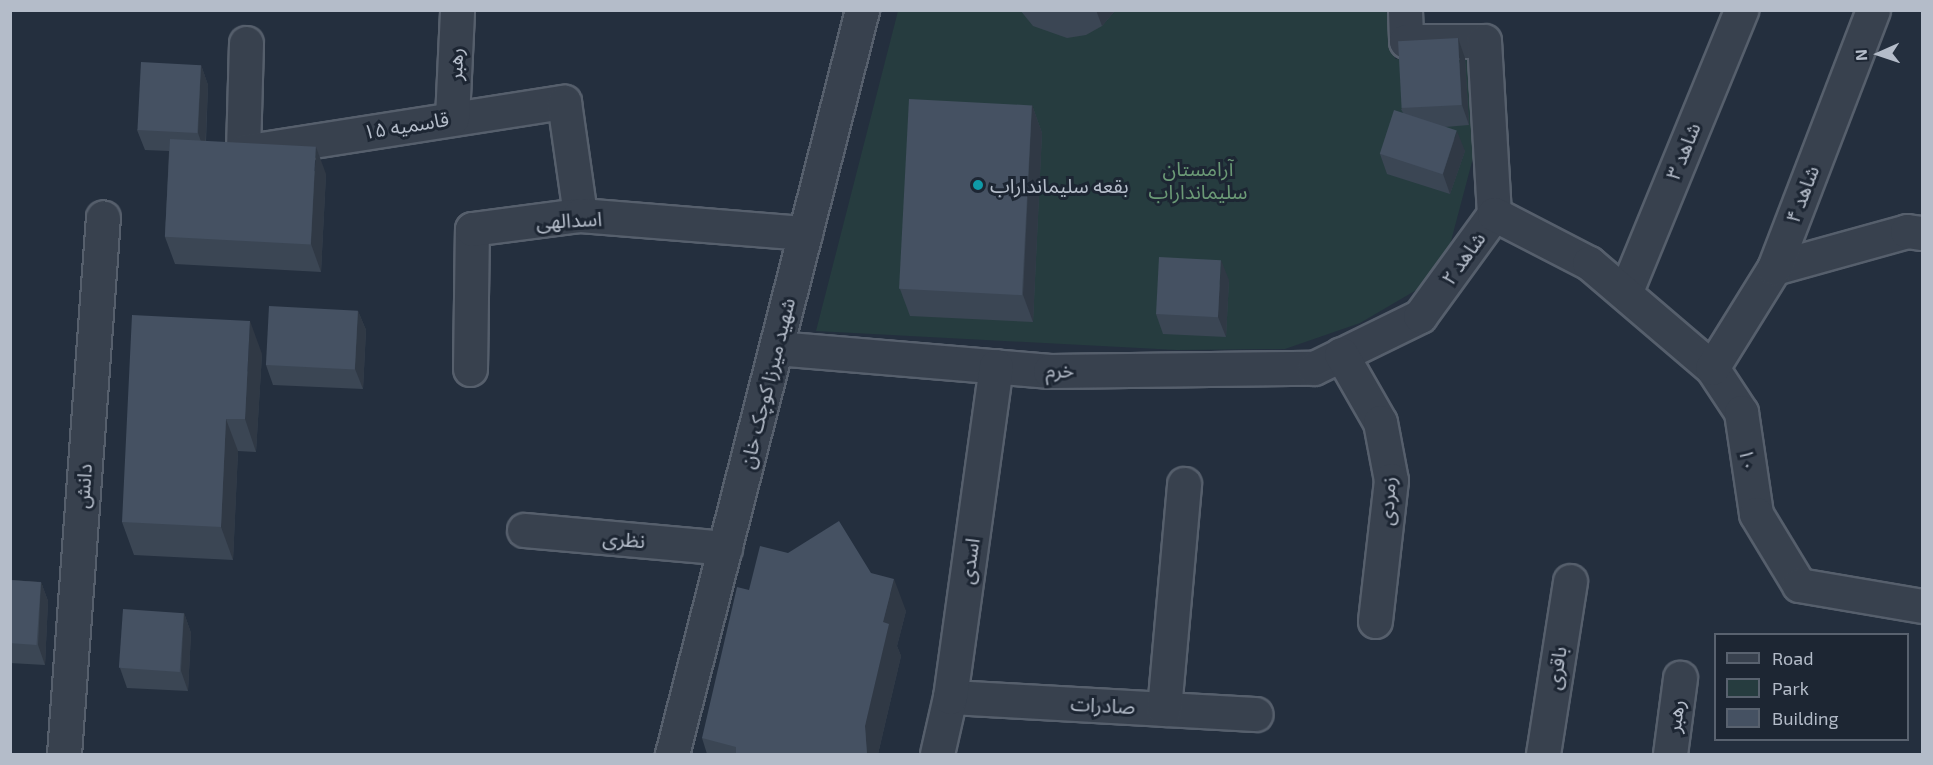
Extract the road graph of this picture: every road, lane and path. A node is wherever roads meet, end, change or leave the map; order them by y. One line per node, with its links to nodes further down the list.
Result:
1 (457, 10): 7 (street, رهبر)
2 (862, 10): 11 (street, شهید میرزا کوچک خان)
3 (1405, 10): 8 (street)
4 (1741, 10): 15 (street, شاهد ۳)
5 (1873, 10): 14 (street, شاهد ۴)
6 (246, 43): 7 (street, قاسمیه ۱۵)
7 (452, 118): 9 (street, قاسمیه ۱۵)
8 (1494, 214): 13 (street, شاهد ۲); 17 (street, شاهد ۲)
9 (580, 215): 11 (street, اسدالهی); 20 (street, اسدالهی)
10 (103, 217): 31 (street, دانش)
11 (805, 233): 16 (street, شهید میرزا کوچک خان)
12 (1923, 233): 14 (street)
13 (1589, 263): 15 (street, ۱۰)
14 (1774, 268): 19 (street, شاهد ۴)
15 (1626, 291): 19 (street, ۱۰)
16 (776, 348): 18 (street, خرم); 23 (street, شهید میرزا کوچک خان)
17 (1341, 354): 18 (street, خرم); 26 (street, زمردی)
18 (996, 366): 28 (street, اسدی)
19 (1712, 368): 25 (street, ۱۰)
20 (470, 369)
21 (1184, 484): 29 (street)
22 (524, 530): 23 (street, نظری)
23 (725, 548): 32 (street, شهید میرزا کوچک خان)
24 (1570, 581): 34 (street, باقری)
25 (1923, 606)
26 (1375, 621)
27 (1680, 678): 35 (street, رهبر)
28 (950, 697): 29 (street, صادرات); 33 (street, اسدی)
29 (1164, 709): 30 (street, صادرات)
30 (1256, 714)
31 (64, 754)
32 (672, 754)
33 (937, 754)
34 (1543, 754)
35 (1670, 754)

